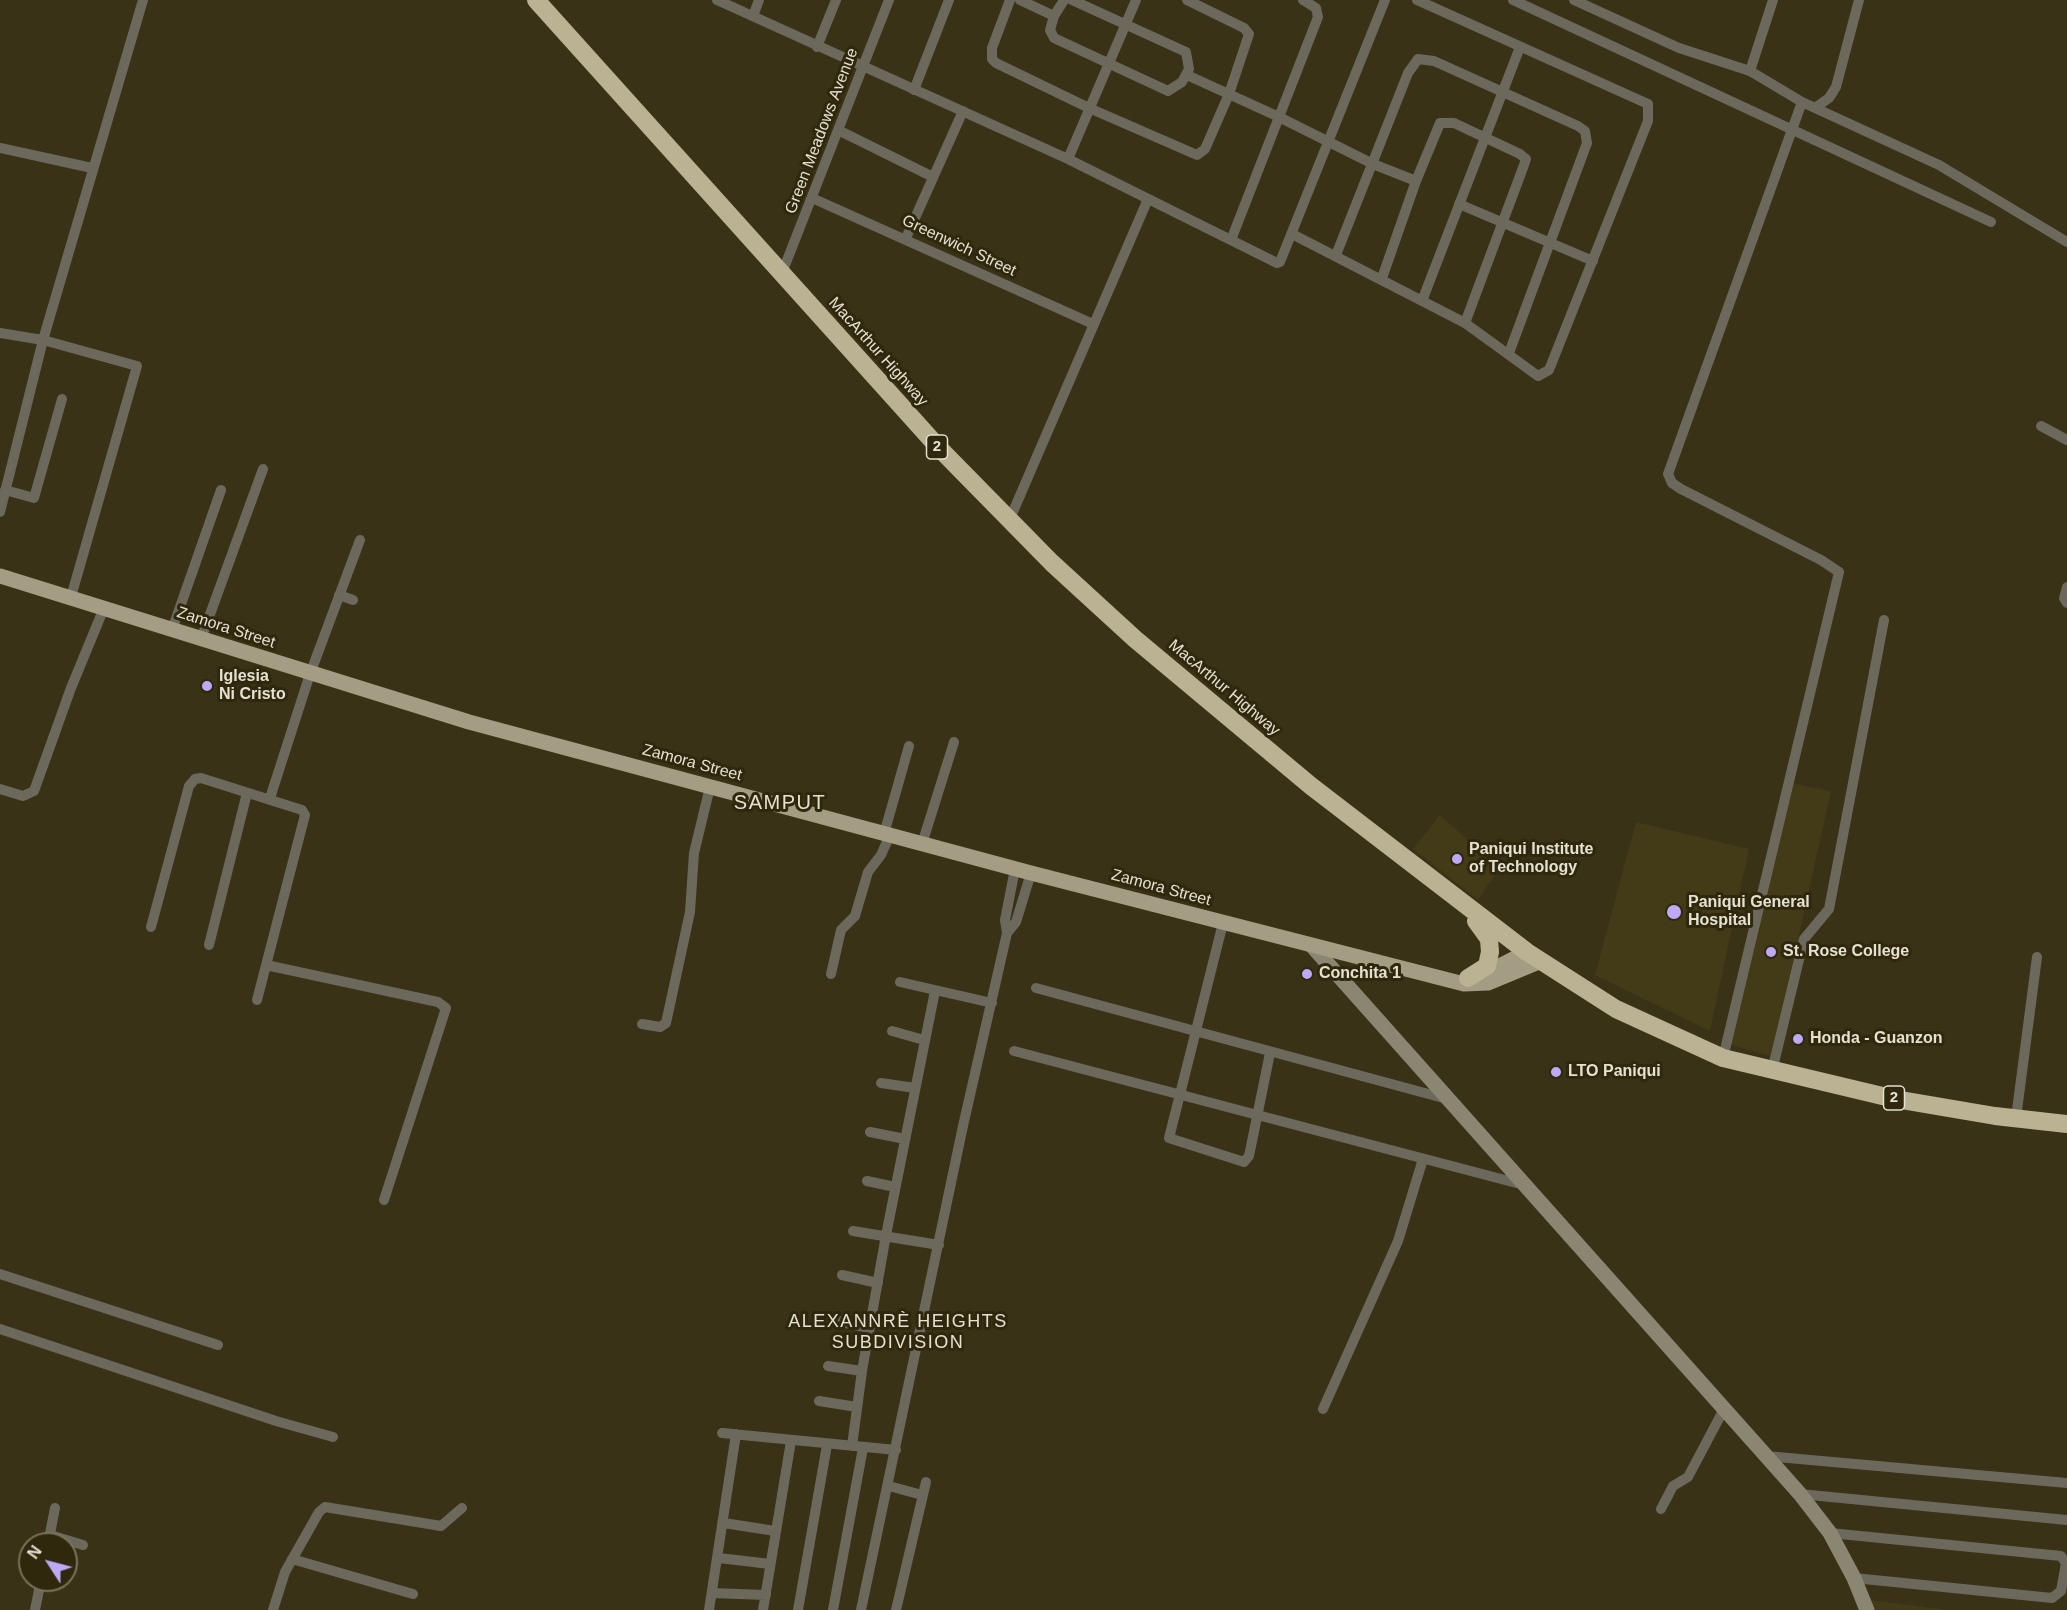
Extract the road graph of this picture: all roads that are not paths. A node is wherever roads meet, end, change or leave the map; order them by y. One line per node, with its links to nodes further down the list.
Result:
1 (143, 0): 45 (street)
2 (536, 0): 60 (highway, MacArthur Highway / 2)
3 (717, 0): 21 (street)
4 (759, 0): 21 (street)
5 (836, 0): 24 (street)
6 (890, 0): 27 (street, Green Meadows Avenue)
7 (949, 0): 30 (street)
8 (1010, 0): 34 (street)
9 (1020, 0): 22 (street)
10 (1064, 0): 22 (street)
11 (1072, 0): 23 (street)
12 (1136, 0): 23 (street)
13 (1187, 0): 32 (street)
14 (1303, 0): 37 (street)
15 (1385, 0): 41 (street)
16 (1417, 0): 25 (street)
17 (1513, 0): 38 (street)
18 (1574, 0): 28 (street)
19 (1773, 0): 28 (street)
20 (1859, 0): 35 (street)
21 (753, 16): 24 (street)
22 (1054, 16): 26 (street)
23 (1125, 24): 26 (street); 29 (street)
24 (817, 47): 27 (street)
25 (1520, 47): 31 (street); 59 (street)
26 (1108, 64): 29 (street); 34 (street)
27 (863, 67): 30 (street); 39 (street, Green Meadows Avenue)
28 (1750, 71): 33 (street)
29 (1187, 75): 32 (street)
30 (914, 90): 36 (street)
31 (1501, 92): 40 (street); 44 (street); 56 (street)
32 (1229, 94): 34 (street); 37 (street)
33 (1802, 102): 35 (street); 38 (street)
34 (1089, 108): 43 (street)
35 (1815, 108): 57 (street)
36 (963, 111): 43 (street); 46 (street)
37 (1279, 117): 41 (street); 55 (street)
38 (1792, 128): 52 (street); 122 (street)
39 (838, 130): 46 (street); 48 (street, Green Meadows Avenue)
40 (1485, 137): 47 (street); 50 (street); 51 (street)
41 (1328, 142): 44 (street); 53 (street)
42 (0, 148): 45 (street)
43 (1068, 159): 49 (street)
44 (1373, 164): 47 (street); 58 (street)
45 (92, 168): 66 (street)
46 (933, 177): 54 (street)
47 (1416, 181): 61 (street)
48 (812, 198): 54 (street, Greenwich Street); 60 (street, Green Meadows Avenue)
49 (1148, 198): 55 (street); 64 (street)
50 (1459, 204): 51 (street); 62 (street)
51 (1504, 222): 56 (street); 63 (street)
52 (1991, 222)
53 (1292, 234): 55 (street); 58 (street)
54 (906, 238): 64 (street, Greenwich Street)
55 (1231, 240)
56 (1550, 241): 59 (street); 67 (street)
57 (2067, 242)
58 (1336, 255): 61 (street)
59 (1593, 261): 67 (street)
60 (782, 273): 75 (highway, MacArthur Highway / 2)
61 (1382, 278): 62 (street)
62 (1422, 301): 63 (street)
63 (1465, 322): 67 (street)
64 (1093, 324): 75 (street)
65 (0, 333): 66 (street)
66 (43, 340): 73 (street); 80 (street)
67 (1509, 353)
68 (62, 399): 73 (street)
69 (2041, 426): 70 (street)
70 (2067, 440)
71 (263, 469): 86 (street)
72 (221, 489): 85 (street)
73 (5, 490): 74 (street)
74 (0, 512)
75 (1009, 520): 100 (highway, MacArthur Highway / 2)
76 (360, 540): 79 (street)
77 (0, 576): 80 (main road, Zamora Street)
78 (2067, 587): 82 (street)
79 (339, 595): 81 (street); 87 (street)
80 (71, 597): 83 (main road, Zamora Street)
81 (353, 600)
82 (2067, 603)
83 (104, 608): 85 (main road, Zamora Street); 91 (street)
84 (1884, 620): 123 (street)
85 (172, 630): 86 (main road, Zamora Street)
86 (201, 639): 87 (main road, Zamora Street)
87 (310, 674): 90 (main road, Zamora Street); 93 (street)
88 (954, 742): 95 (street)
89 (909, 746): 94 (street)
90 (710, 787): 94 (main road, Zamora Street); 116 (street)
91 (0, 789)
92 (247, 793): 93 (street); 102 (street); 104 (street)
93 (270, 798): 108 (street)
94 (887, 834): 95 (main road, Zamora Street); 109 (street)
95 (922, 844): 96 (main road, Zamora Street)
96 (1015, 869): 97 (main road, Zamora Street); 98 (street)
97 (1031, 873): 99 (street); 101 (main road, Zamora Street)
98 (1011, 888): 99 (street); 103 (street)
99 (1025, 891): 103 (street)
100 (1457, 899): 106 (highway, MacArthur Highway / 2); 110 (highway)
101 (1223, 923): 105 (main road, Zamora Street); 118 (street)
102 (151, 927)
103 (1007, 933): 115 (street)
104 (209, 945)
105 (1312, 946): 110 (main road, Zamora Street); 127 (street)
106 (1534, 957): 110 (main road, Zamora Street); 122 (highway, MacArthur Highway / 2)
107 (2037, 957): 129 (street)
108 (266, 965): 114 (street); 137 (street)
109 (831, 974)
110 (1463, 981)
111 (900, 982): 113 (street)
112 (1036, 988): 118 (street)
113 (935, 991): 115 (street); 119 (street)
114 (257, 1000)
115 (992, 1003): 140 (street)
116 (642, 1024)
117 (892, 1031): 119 (street)
118 (1195, 1033): 121 (street); 126 (street)
119 (924, 1040): 125 (street)
120 (1014, 1051): 126 (street)
121 (1270, 1053): 127 (street); 128 (street)
122 (1723, 1058): 123 (highway, MacArthur Highway / 2)
123 (1772, 1071): 129 (highway, MacArthur Highway / 2)
124 (881, 1083): 125 (street)
125 (915, 1088): 132 (street)
126 (1179, 1095): 128 (street); 128 (street)
127 (1448, 1099): 135 (street)
128 (1258, 1115): 133 (street)
129 (2016, 1118): 130 (highway, MacArthur Highway / 2)
130 (2067, 1124)
131 (870, 1132): 132 (street)
132 (905, 1139): 136 (street)
133 (1423, 1159): 135 (street); 152 (street)
134 (867, 1180): 136 (street)
135 (1524, 1185): 153 (street)
136 (895, 1188): 139 (street)
137 (384, 1200)
138 (853, 1231): 139 (street)
139 (886, 1235): 140 (street); 143 (street)
140 (939, 1245): 160 (street)
141 (0, 1274): 147 (street)
142 (842, 1275): 143 (street)
143 (878, 1283): 145 (street)
144 (833, 1320): 145 (street)
145 (869, 1328): 149 (street)
146 (0, 1329): 156 (street)
147 (218, 1345)
148 (828, 1366): 149 (street)
149 (862, 1371): 151 (street)
150 (819, 1401): 151 (street)
151 (857, 1407): 159 (street)
152 (1323, 1409)
153 (1724, 1409): 161 (street); 169 (street)
154 (722, 1433): 155 (street)
155 (736, 1434): 157 (street); 171 (street)
156 (333, 1437)
157 (791, 1441): 158 (street); 172 (street)
158 (827, 1445): 159 (street); 189 (street)
159 (858, 1447): 160 (street); 190 (street)
160 (896, 1450): 164 (street)
161 (1766, 1456): 163 (street); 165 (street)
162 (926, 1482): 166 (street)
163 (2067, 1483)
164 (890, 1486): 166 (street); 191 (street)
165 (1800, 1494): 170 (street); 174 (street)
166 (922, 1495): 192 (street)
167 (55, 1508): 173 (street)
168 (462, 1508): 178 (street)
169 (1661, 1509)
170 (2067, 1520)
171 (724, 1523): 172 (street); 177 (street)
172 (775, 1531): 179 (street)
173 (50, 1532)
174 (1830, 1533): 180 (street); 180 (street)
175 (78, 1544): 176 (street)
176 (83, 1545)
177 (719, 1558): 179 (street); 182 (street)
178 (292, 1559): 183 (street); 186 (street)
179 (770, 1564): 184 (street)
180 (1854, 1578): 193 (street)
181 (39, 1592): 185 (street)
182 (712, 1593): 184 (street); 187 (street)
183 (413, 1594)
184 (766, 1595): 188 (street)
185 (35, 1610)
186 (273, 1610)
187 (709, 1610)
188 (763, 1610)
189 (798, 1610)
190 (833, 1610)
191 (861, 1610)
192 (896, 1610)
193 (1867, 1610)

